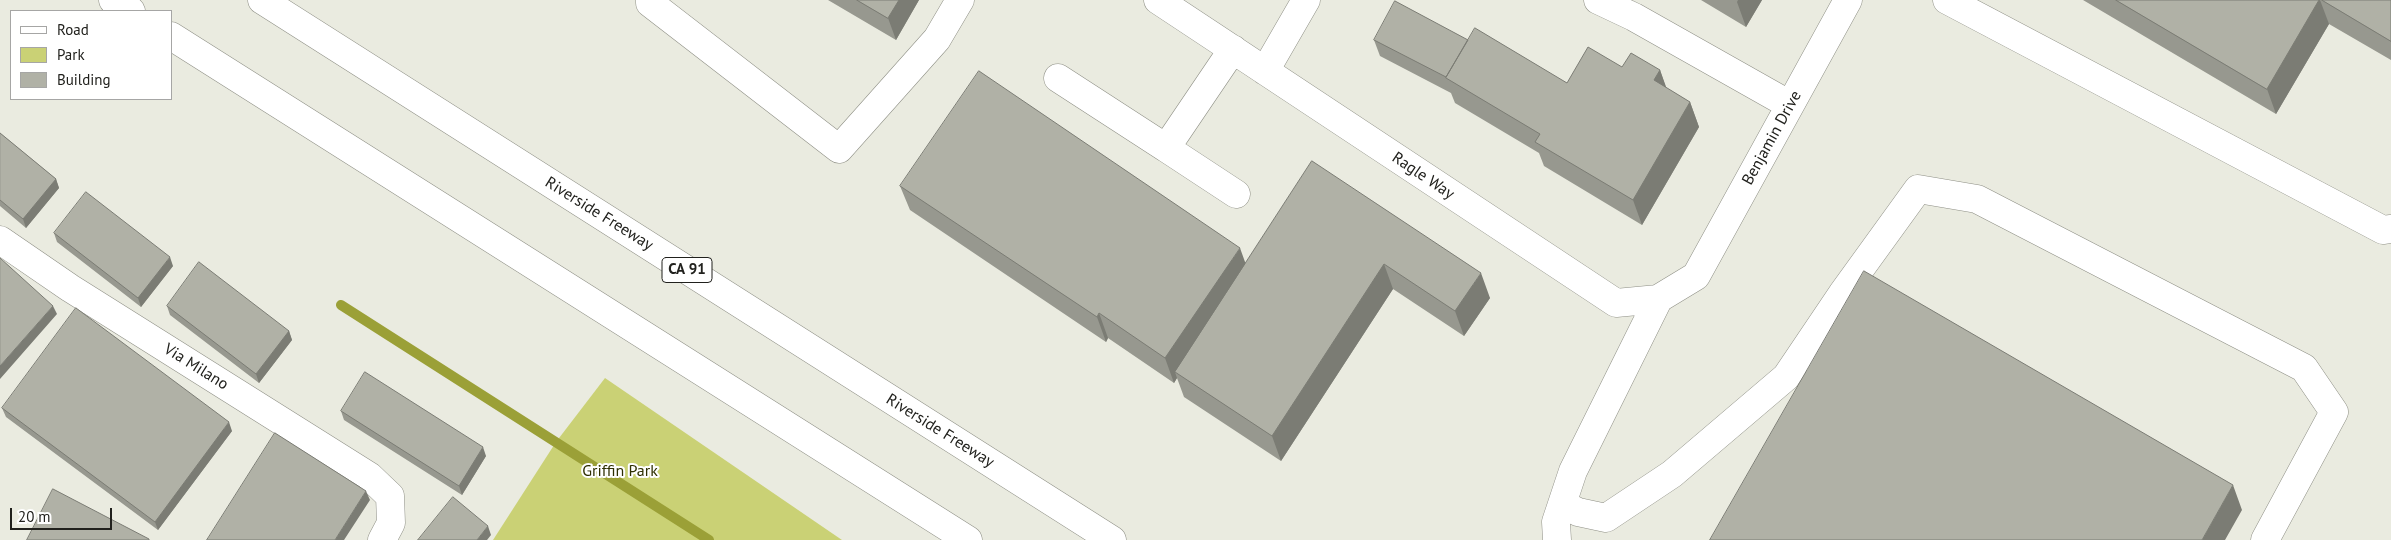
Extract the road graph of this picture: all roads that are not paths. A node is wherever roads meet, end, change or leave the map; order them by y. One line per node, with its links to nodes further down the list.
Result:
1 (114, 0): 10 (main road)
2 (262, 0): 25 (main road, Riverside Freeway / CA 91)
3 (650, 0): 4 (main road)
4 (960, 0)
5 (1158, 0): 12 (main road, Ragle Way)
6 (1306, 0): 13 (main road)
7 (1598, 0): 15 (main road)
8 (1848, 0): 15 (main road, Benjamin Drive)
9 (1947, 0): 18 (main road)
10 (129, 10)
11 (172, 37): 24 (main road)
12 (1233, 49): 13 (main road, Ragle Way); 16 (main road)
13 (1265, 71): 21 (main road, Ragle Way)
14 (1058, 78): 16 (main road)
15 (1790, 105): 20 (main road, Benjamin Drive)
16 (1166, 148): 17 (main road)
17 (1236, 194)
18 (2391, 229)
19 (0, 240): 23 (main road, Via Milano)
20 (1696, 276): 21 (main road, Ragle Way)
21 (1659, 298): 22 (main road)
22 (1562, 504): 26 (main road); 27 (main road)
23 (382, 540)
24 (968, 540)
25 (1112, 540)
26 (1557, 540)
27 (2265, 540)

